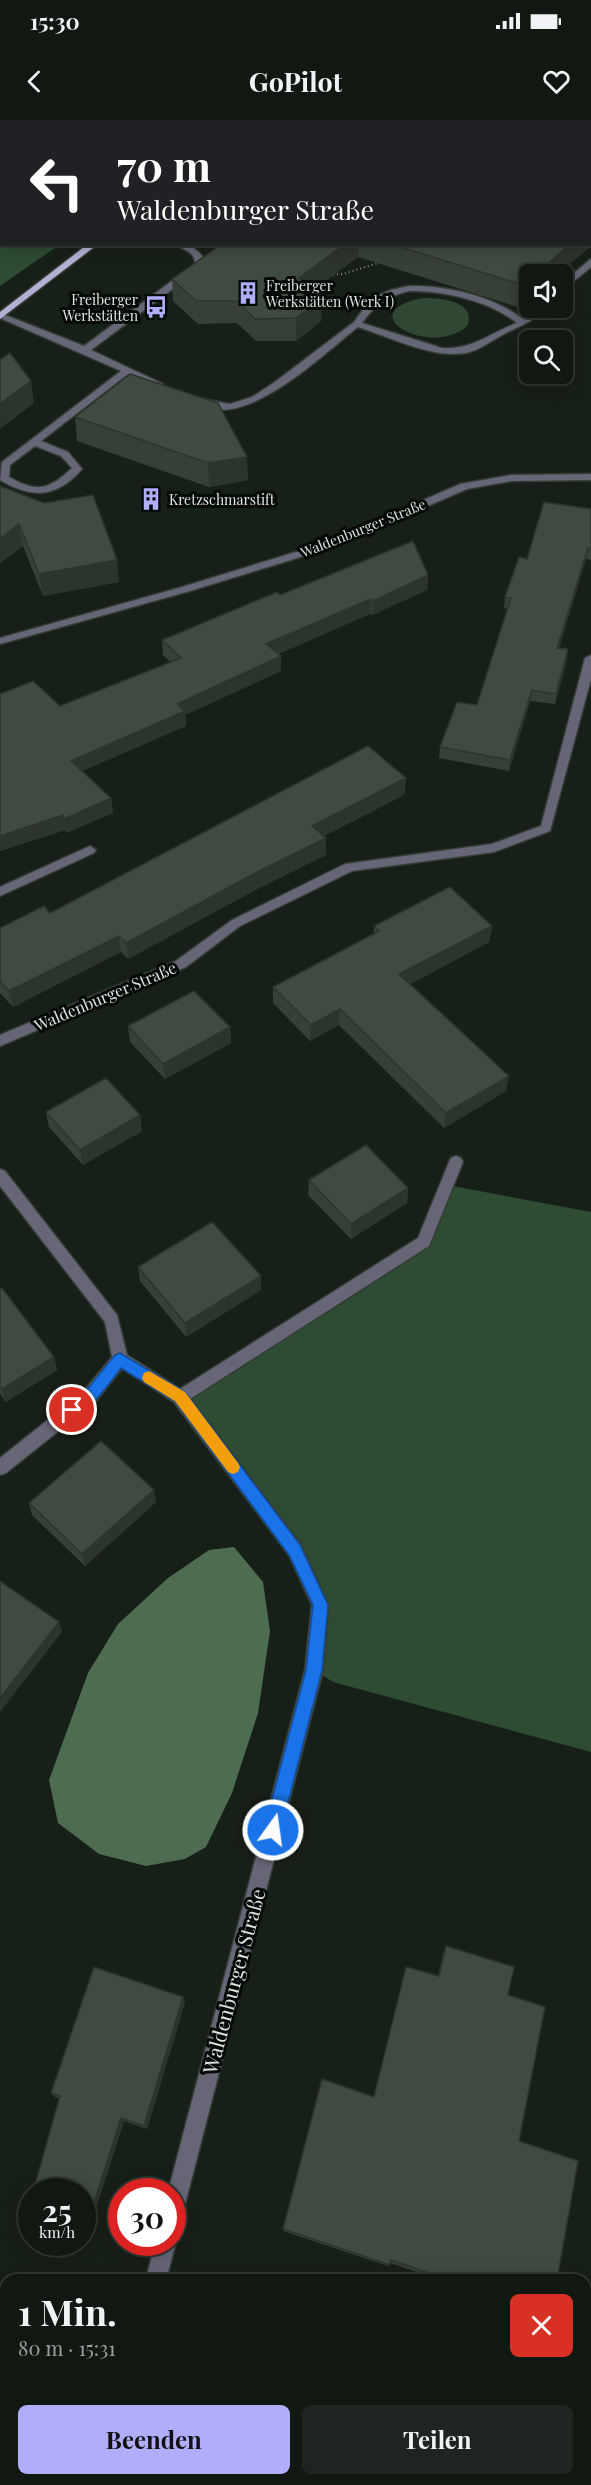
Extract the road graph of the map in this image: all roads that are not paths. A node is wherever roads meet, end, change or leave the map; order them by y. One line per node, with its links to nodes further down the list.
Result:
1 (91, 246): 5 (main road)
2 (183, 246): 9 (street)
3 (591, 262): 4 (street)
4 (573, 278)
5 (1, 315): 9 (street)
6 (529, 318): 7 (street)
7 (523, 323): 8 (street); 8 (street)
8 (357, 324): 12 (street)
9 (85, 350): 10 (street)
10 (128, 370): 11 (street); 13 (street)
11 (170, 390)
12 (191, 398)
13 (34, 442): 13 (street)
14 (591, 477): 15 (street, Waldenburger Straße)
15 (0, 641)
16 (591, 658): 19 (street, Waldenburger Straße)
17 (90, 850): 18 (street)
18 (0, 892)
19 (0, 1041)
20 (456, 1162): 23 (street)
21 (0, 1175): 22 (street)
22 (120, 1359): 23 (street, Waldenburger Straße); 24 (street)
23 (180, 1396): 25 (street, Waldenburger Straße)
24 (0, 1467)
25 (182, 2178)
26 (162, 2256): 27 (street)
27 (158, 2274)

